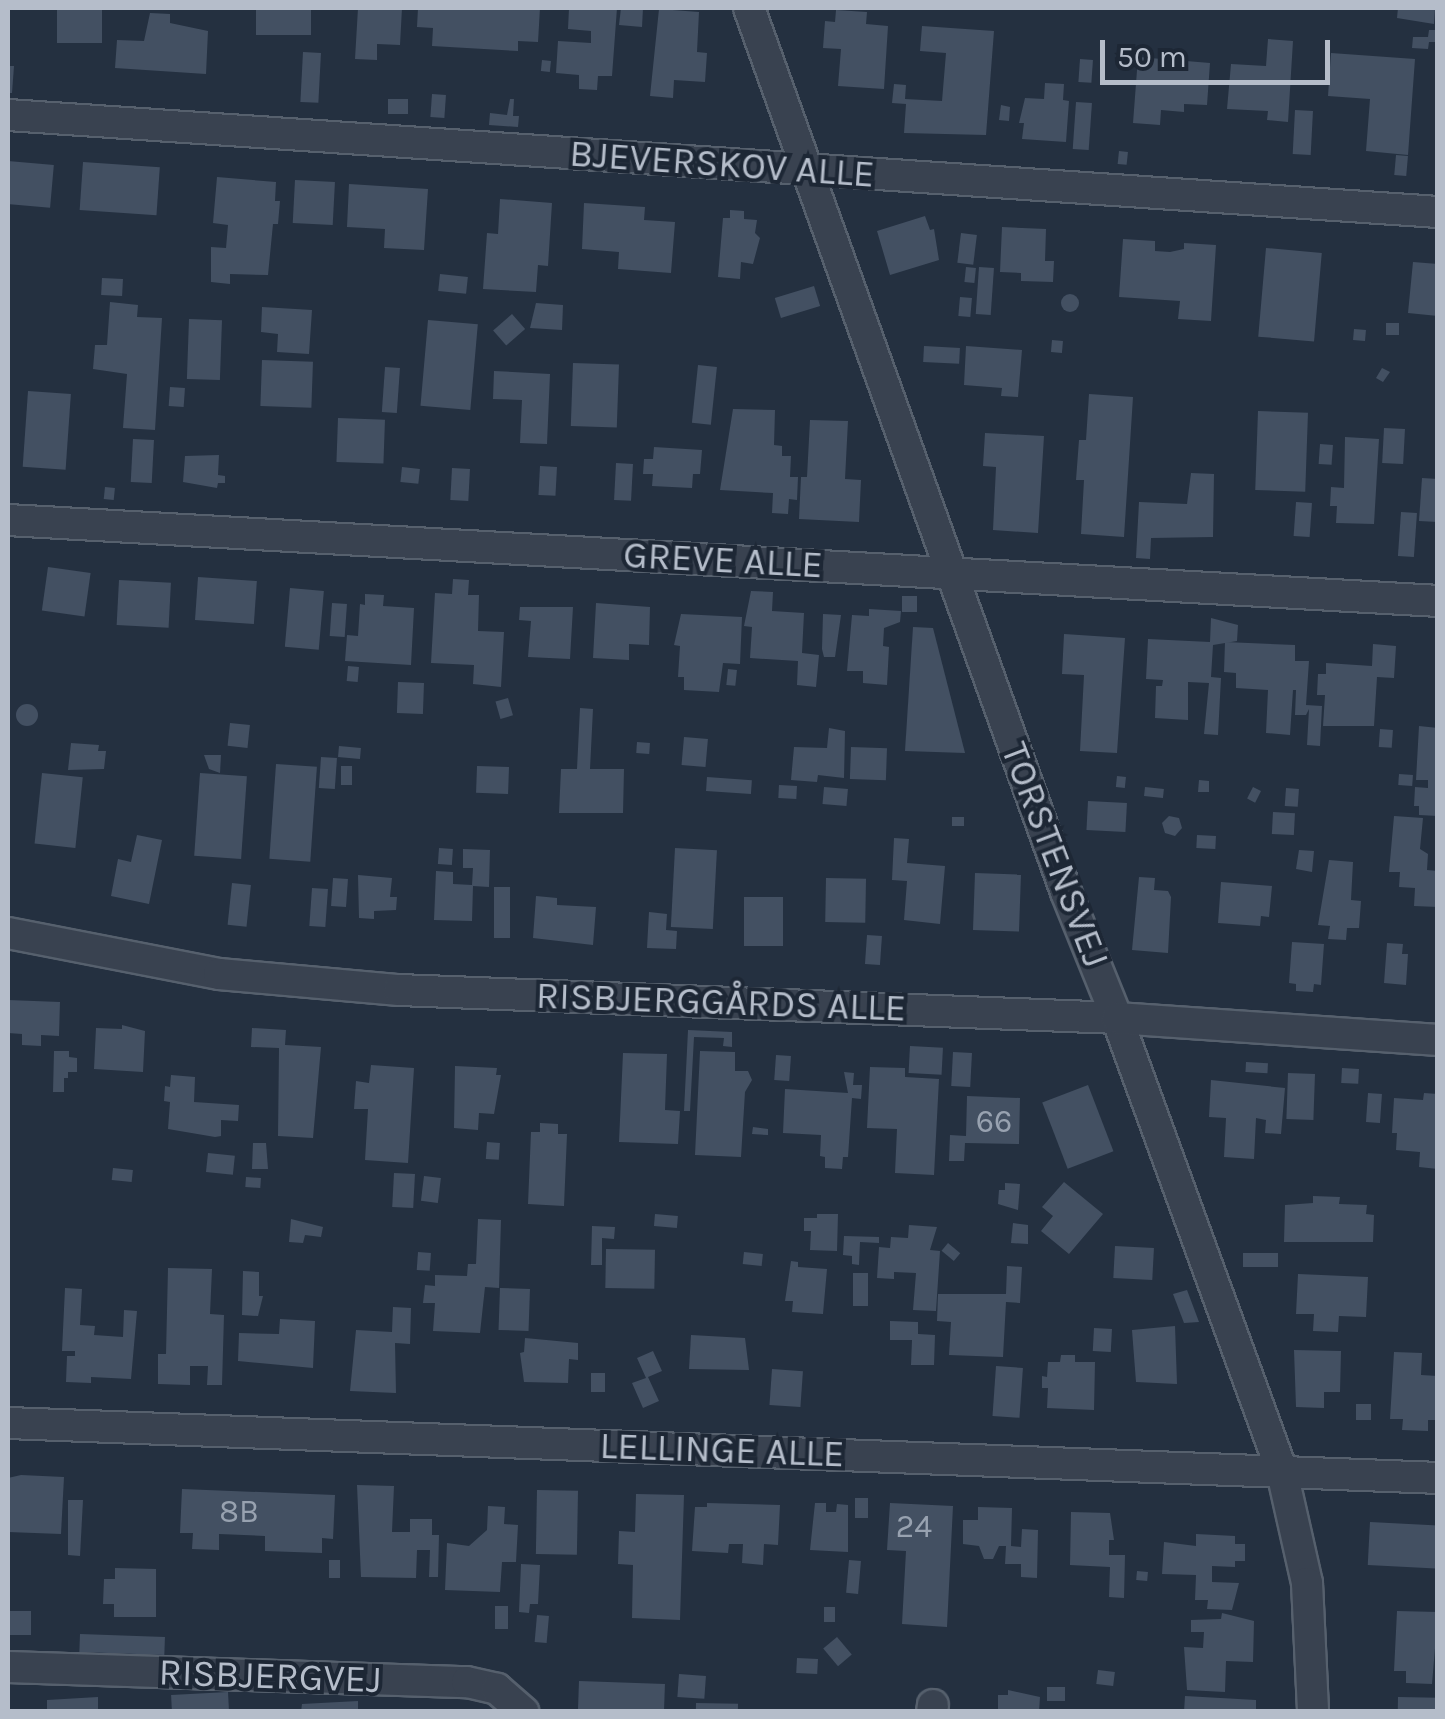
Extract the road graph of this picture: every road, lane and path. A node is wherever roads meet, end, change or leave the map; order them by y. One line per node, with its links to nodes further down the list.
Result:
1 (749, 8): 3 (street, TORSTENSVEJ)
2 (8, 115): 3 (street, BJEVERSKOV ALLE)
3 (809, 170): 4 (street, BJEVERSKOV ALLE); 6 (street, TORSTENSVEJ)
4 (1438, 212)
5 (8, 520): 6 (street, GREVE ALLE)
6 (951, 573): 7 (street, GREVE ALLE); 9 (street, TORSTENSVEJ)
7 (1438, 601)
8 (8, 933): 9 (street, RISBJERGGÅRDS ALLE)
9 (1117, 1018): 10 (street, RISBJERGGÅRDS ALLE); 12 (street, TORSTENSVEJ)
10 (1438, 1040)
11 (8, 1423): 12 (street, LELLINGE ALLE)
12 (1282, 1472): 13 (street, LELLINGE ALLE); 16 (street, TORSTENSVEJ)
13 (1438, 1478)
14 (8, 1666): 15 (street, RISBJERGVEJ)
15 (522, 1712)
16 (1313, 1712)

